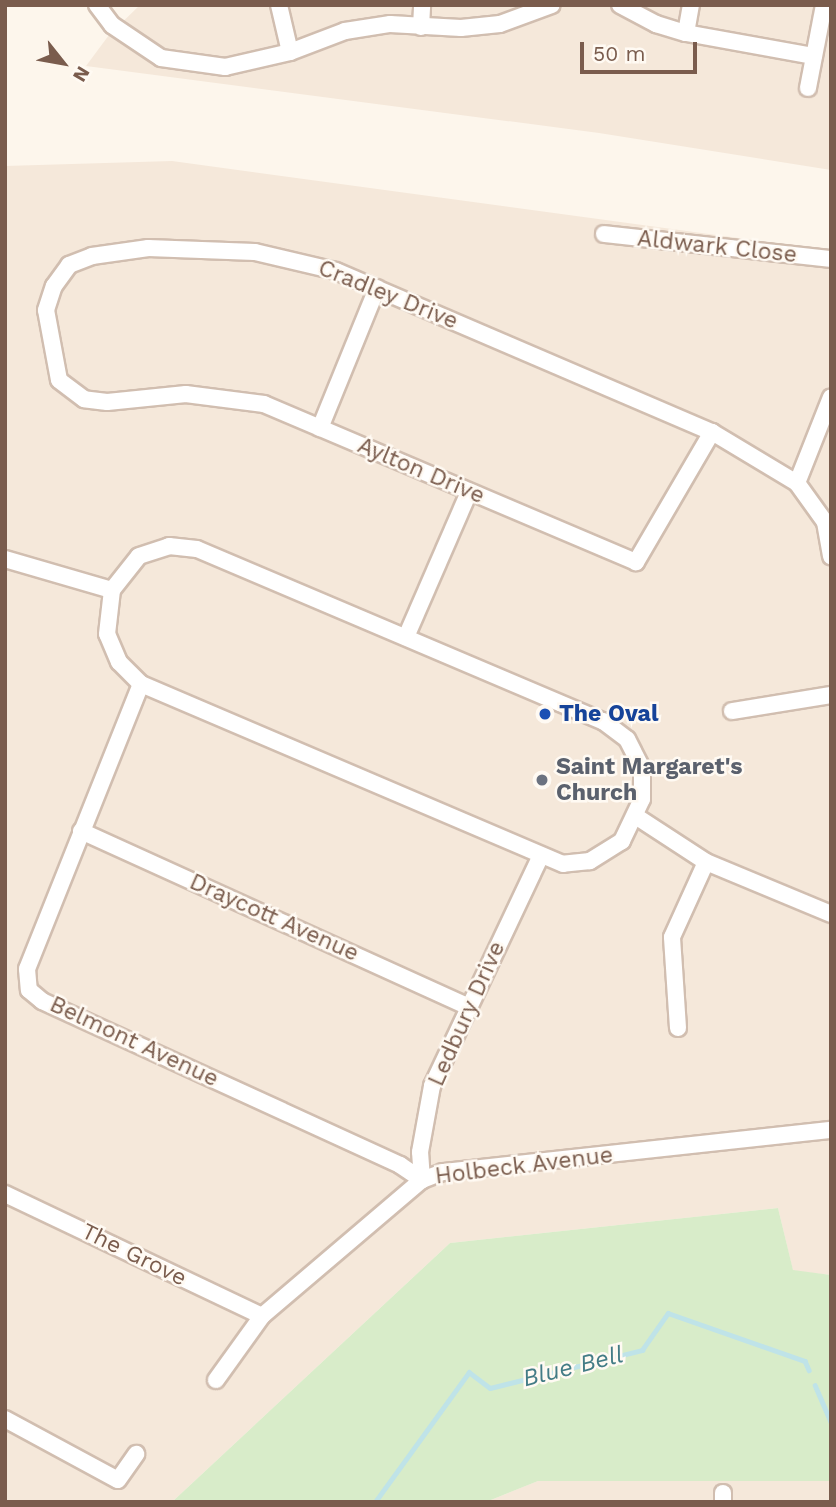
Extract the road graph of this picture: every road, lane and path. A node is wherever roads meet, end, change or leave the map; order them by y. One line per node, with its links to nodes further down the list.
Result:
1 (97, 5): 10 (street)
2 (279, 5): 10 (street)
3 (422, 5): 8 (street)
4 (552, 5): 8 (street)
5 (620, 5): 9 (street)
6 (691, 5): 9 (street)
7 (824, 5): 11 (street)
8 (421, 27): 10 (street)
9 (687, 33): 11 (street)
10 (290, 52)
11 (814, 56): 12 (street)
12 (808, 88)
13 (604, 234): 14 (street, Aldwark Close)
14 (831, 259)
15 (377, 288): 16 (street, Cradley Drive); 18 (street); 19 (street, Cradley Drive)
16 (59, 380): 18 (street, Aylton Drive)
17 (831, 397): 20 (street)
18 (320, 428): 21 (street, Aylton Drive)
19 (712, 432): 20 (street, Cradley Drive); 21 (street, Aylton Drive)
20 (797, 483): 22 (street)
21 (469, 492): 25 (street)
22 (831, 556)
23 (5, 559): 24 (street)
24 (112, 590): 25 (street); 26 (street)
25 (406, 637): 29 (street)
26 (141, 684): 30 (street, Belmont Avenue); 31 (street)
27 (831, 695): 28 (street)
28 (732, 711)
29 (637, 817): 31 (street); 32 (street)
30 (81, 831): 34 (street, Draycott Avenue); 37 (street, Belmont Avenue)
31 (541, 855): 34 (street, Ledbury Drive)
32 (706, 862): 33 (street); 35 (street)
33 (831, 915)
34 (467, 1006): 37 (street, Ledbury Drive)
35 (678, 1028)
36 (831, 1130): 37 (street, Holbeck Avenue)
37 (422, 1180): 39 (street, Holbeck Avenue)
38 (5, 1194): 39 (street, The Grove)
39 (262, 1316): 40 (street, Holbeck Avenue)
40 (216, 1380)
41 (5, 1419): 42 (street)
42 (136, 1454)

